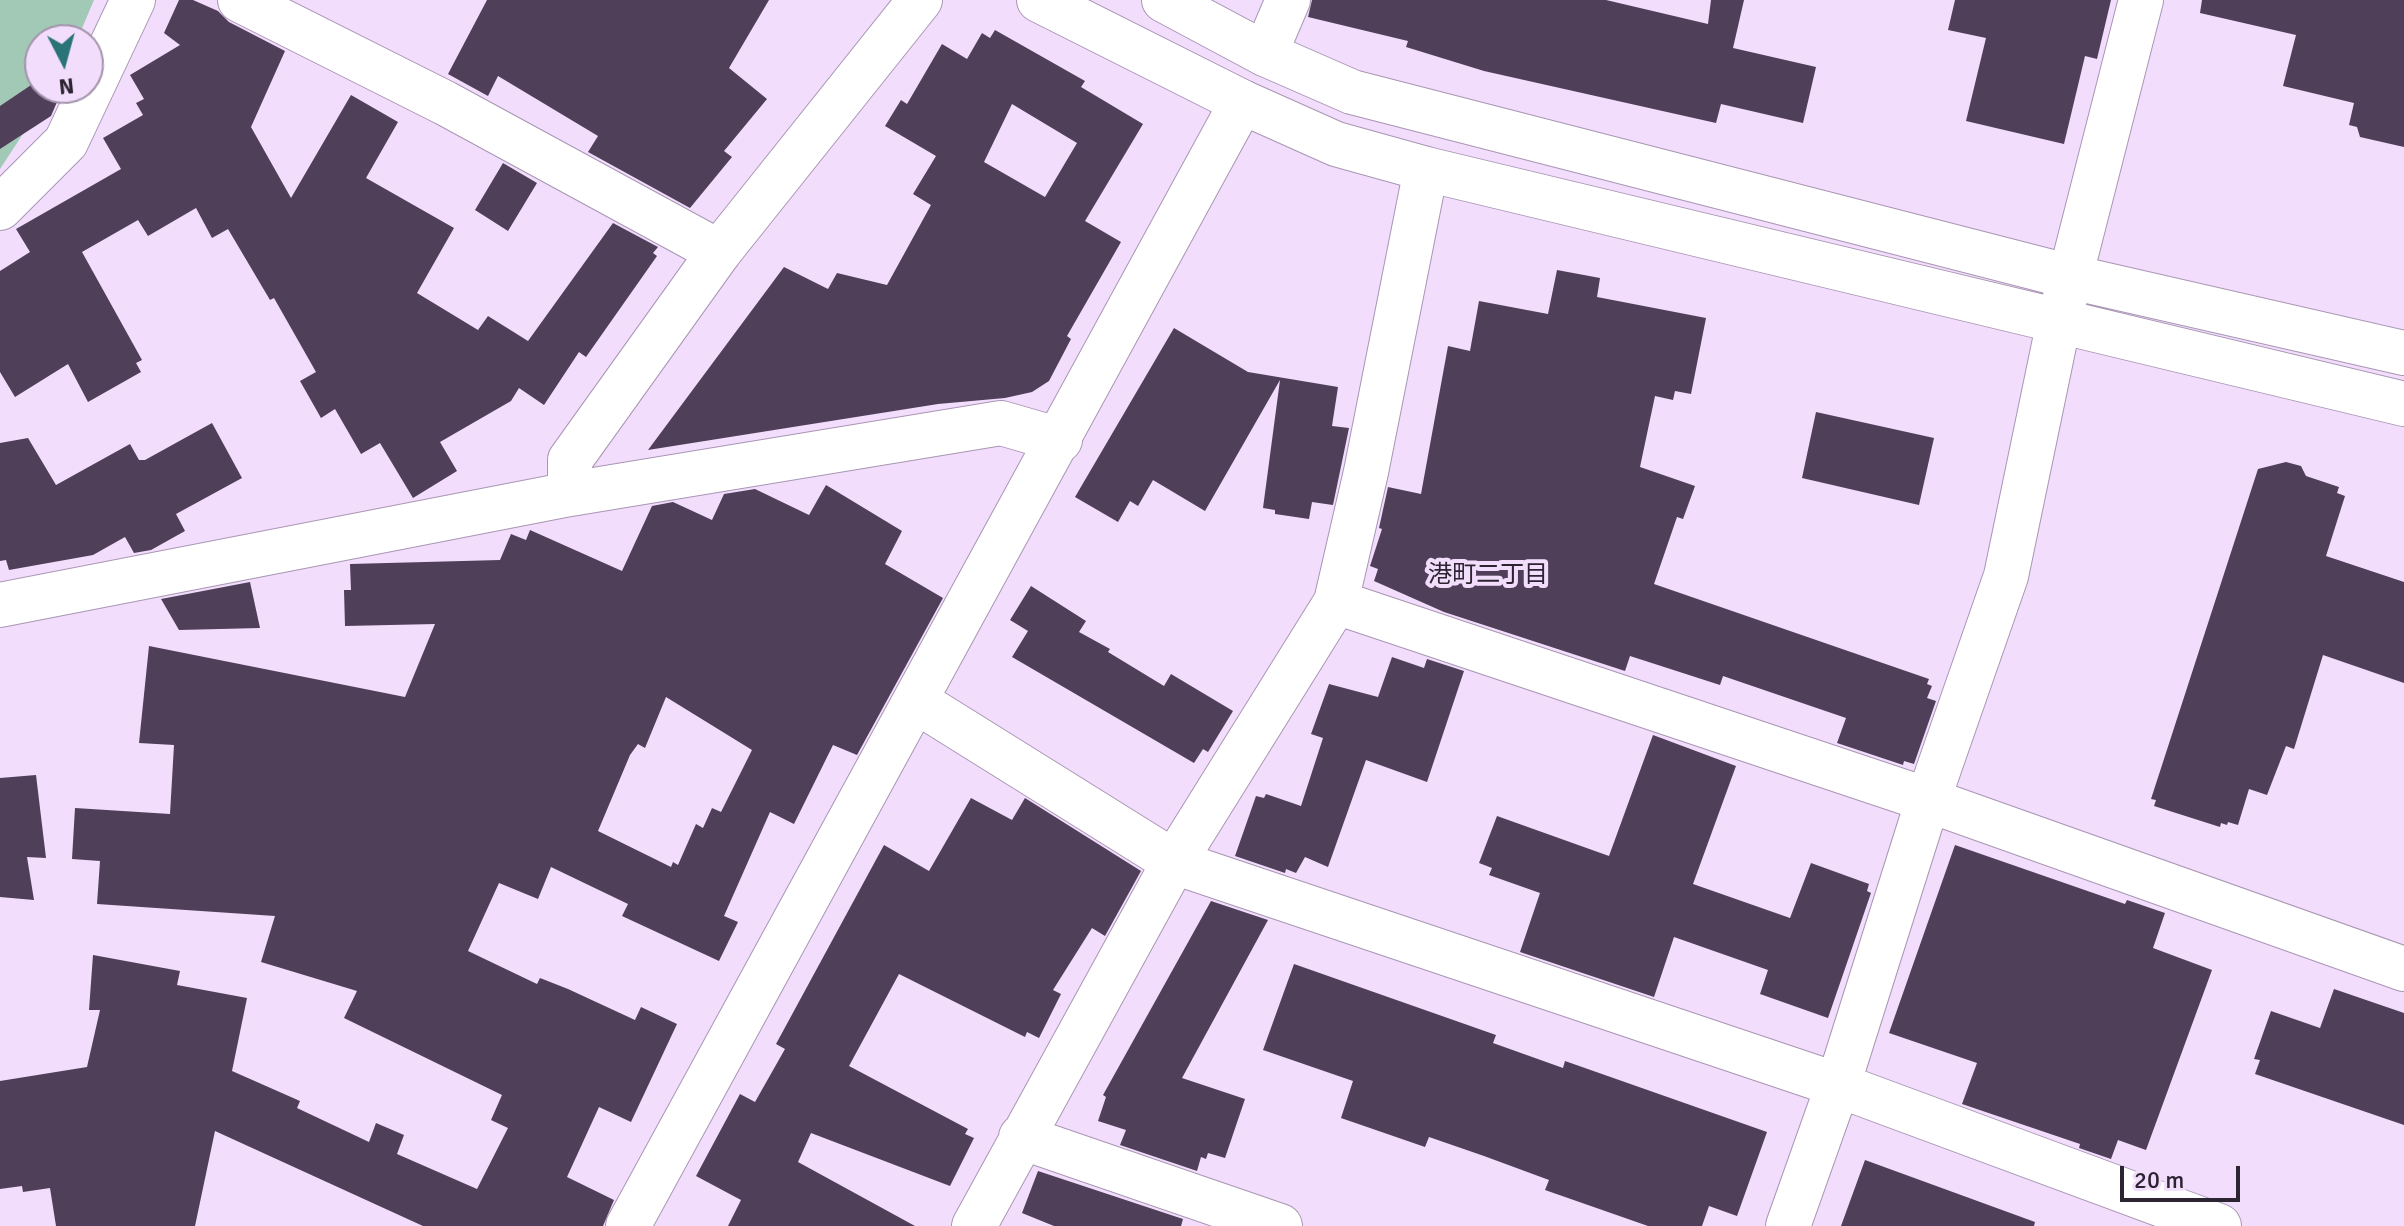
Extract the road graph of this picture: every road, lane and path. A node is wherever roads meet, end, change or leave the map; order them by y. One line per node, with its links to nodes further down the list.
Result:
1 (133, 0): 11 (street)
2 (240, 0): 12 (street)
3 (920, 0): 12 (street)
4 (1039, 0): 9 (street)
5 (1164, 0): 8 (street)
6 (1288, 0): 8 (street)
7 (2141, 0): 13 (street)
8 (1265, 54): 13 (street)
9 (1242, 102): 10 (street); 17 (street)
10 (1426, 169): 14 (street); 19 (street)
11 (0, 208)
12 (719, 252): 18 (street)
13 (2071, 277): 14 (street); 15 (street)
14 (2059, 321): 16 (street); 22 (street)
15 (2404, 353)
16 (2404, 404)
17 (1060, 440): 18 (street); 21 (street)
18 (570, 494): 20 (street)
19 (1336, 602): 22 (street); 23 (street)
20 (0, 605)
21 (916, 701): 23 (street); 27 (street)
22 (1928, 800): 24 (street); 25 (street)
23 (1174, 862): 25 (street); 26 (street)
24 (2404, 969)
25 (1838, 1085): 30 (street); 31 (street)
26 (1021, 1137): 28 (street); 29 (street)
27 (628, 1226)
28 (974, 1226)
29 (1280, 1226)
30 (1788, 1226)
31 (2219, 1226)

